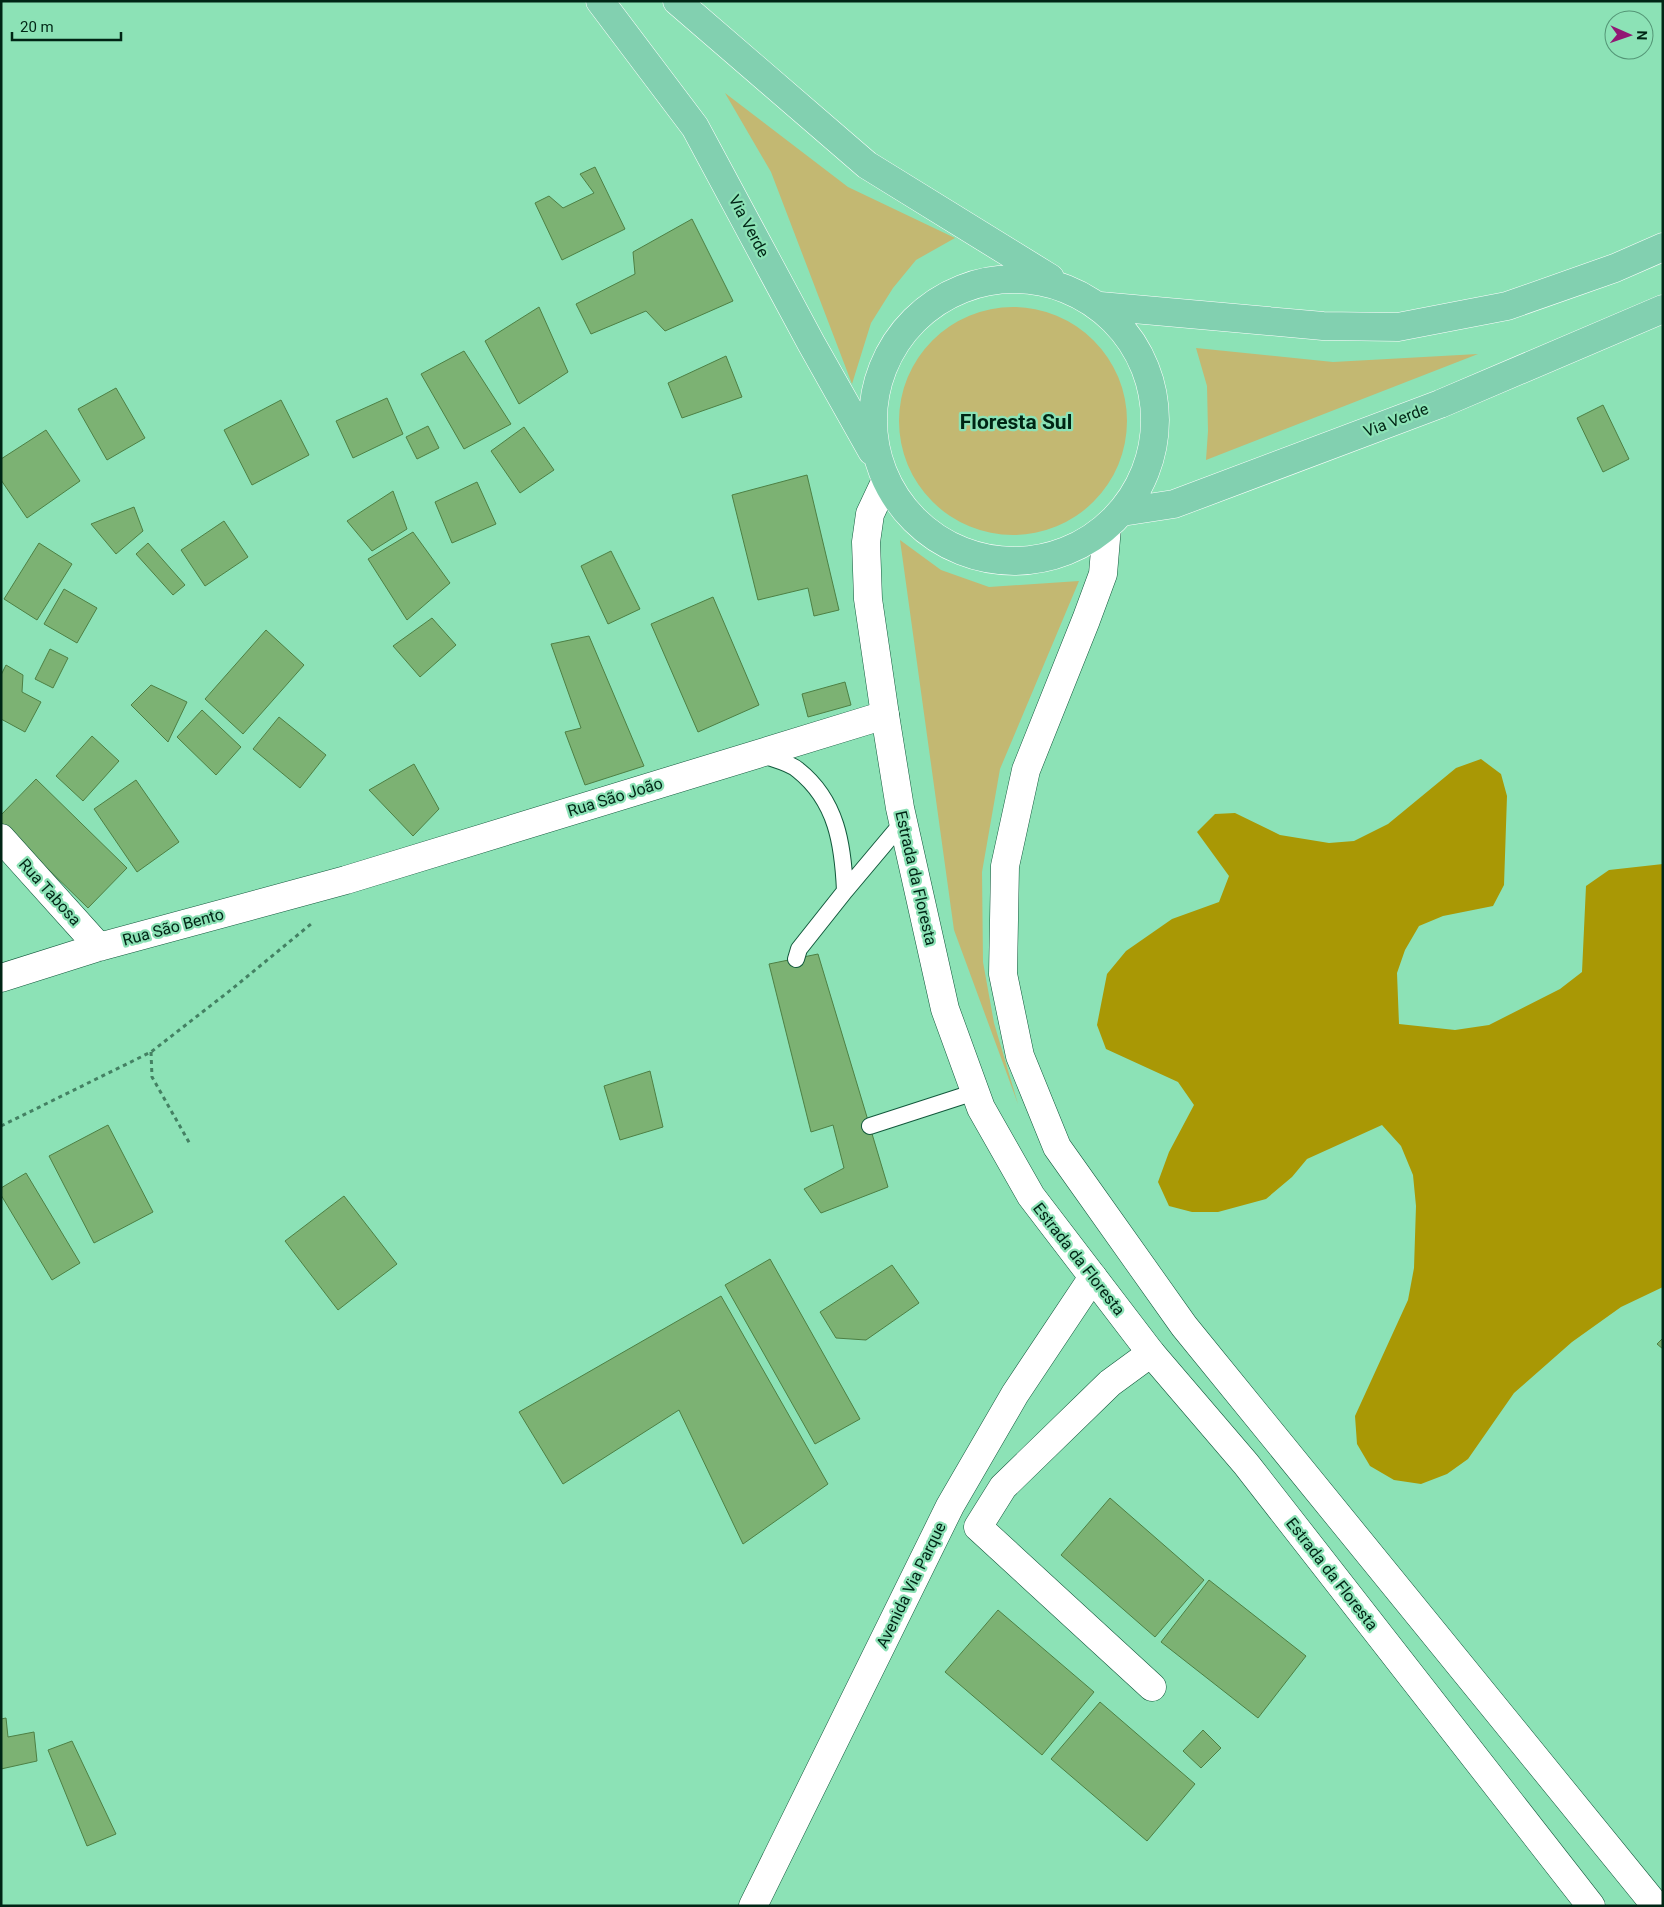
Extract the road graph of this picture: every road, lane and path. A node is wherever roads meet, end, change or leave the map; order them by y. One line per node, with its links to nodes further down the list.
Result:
1 (600, 1): 7 (main road, Via Verde)
2 (680, 3): 4 (main road)
3 (1663, 247): 5 (main road)
4 (1062, 286): 5 (main road); 7 (main road)
5 (1100, 306): 8 (main road)
6 (1663, 309): 8 (main road, Via Verde)
7 (882, 471): 8 (main road, Via Verde); 9 (main road, Estrada da Floresta)
8 (1115, 520): 31 (main road)
9 (885, 714): 10 (main road, Rua São João); 11 (main road, Estrada da Floresta)
10 (758, 753): 13 (main road, Rua São João); 14 (lane)
11 (903, 822): 14 (lane); 20 (main road, Estrada da Floresta)
12 (1, 838): 16 (main road, Rua Tabosa)
13 (346, 880): 16 (main road, Rua São Bento)
14 (845, 891): 17 (lane)
15 (313, 921): 19 (path)
16 (99, 947): 18 (main road, Rua São Bento)
17 (796, 959)
18 (1, 978)
19 (151, 1052): 21 (path); 23 (path)
20 (975, 1092): 22 (lane); 24 (main road, Estrada da Floresta)
21 (1, 1126)
22 (870, 1126)
23 (190, 1144)
24 (1093, 1277): 25 (main road, Estrada da Floresta); 26 (main road, Avenida Via Parque)
25 (1151, 1353): 27 (main road); 30 (main road, Estrada da Floresta)
26 (950, 1506): 27 (main road); 29 (main road, Avenida Via Parque)
27 (978, 1527): 28 (main road)
28 (1152, 1687)
29 (753, 1906)
30 (1591, 1906)
31 (1656, 1906)

